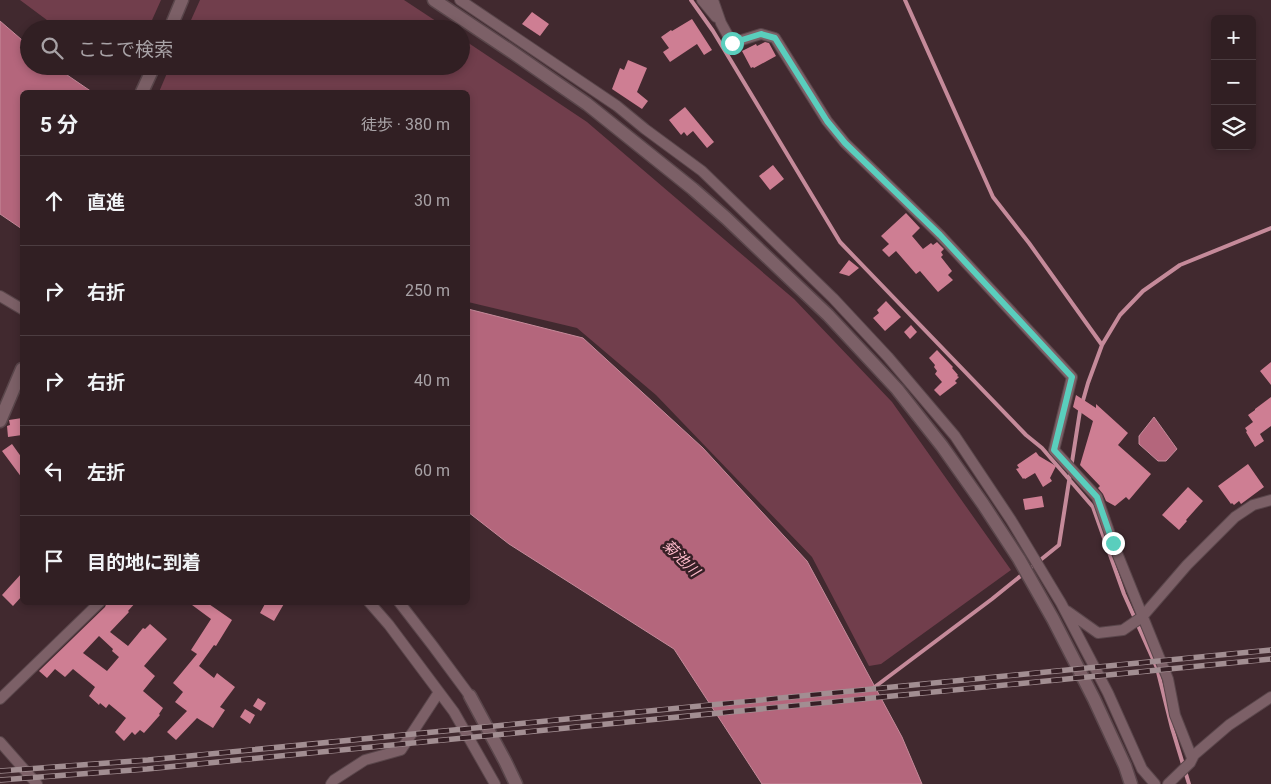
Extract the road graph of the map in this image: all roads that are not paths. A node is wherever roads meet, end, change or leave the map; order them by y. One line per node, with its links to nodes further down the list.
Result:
1 (182, 0): 6 (street)
2 (434, 0): 7 (street)
3 (702, 0): 9 (street)
4 (713, 0): 9 (street)
5 (463, 1): 20 (street)
6 (174, 20)
7 (465, 20)
8 (470, 23): 32 (street)
9 (721, 23): 21 (street)
10 (150, 75): 11 (street)
11 (143, 90)
12 (0, 296): 13 (street)
13 (20, 308)
14 (20, 374): 15 (street)
15 (0, 421)
16 (1271, 500): 21 (street)
17 (97, 605): 25 (street)
18 (372, 605): 22 (street)
19 (401, 605): 23 (street)
20 (1064, 610): 21 (street); 33 (street)
21 (1142, 617): 27 (street)
22 (439, 692): 29 (street); 30 (street)
23 (470, 696): 31 (street)
24 (1271, 697): 27 (street)
25 (0, 700)
26 (0, 742): 28 (street)
27 (1191, 760): 34 (street)
28 (37, 784)
29 (331, 784)
30 (495, 784)
31 (516, 784)
32 (1131, 784)
33 (1155, 784)
34 (1168, 784)

